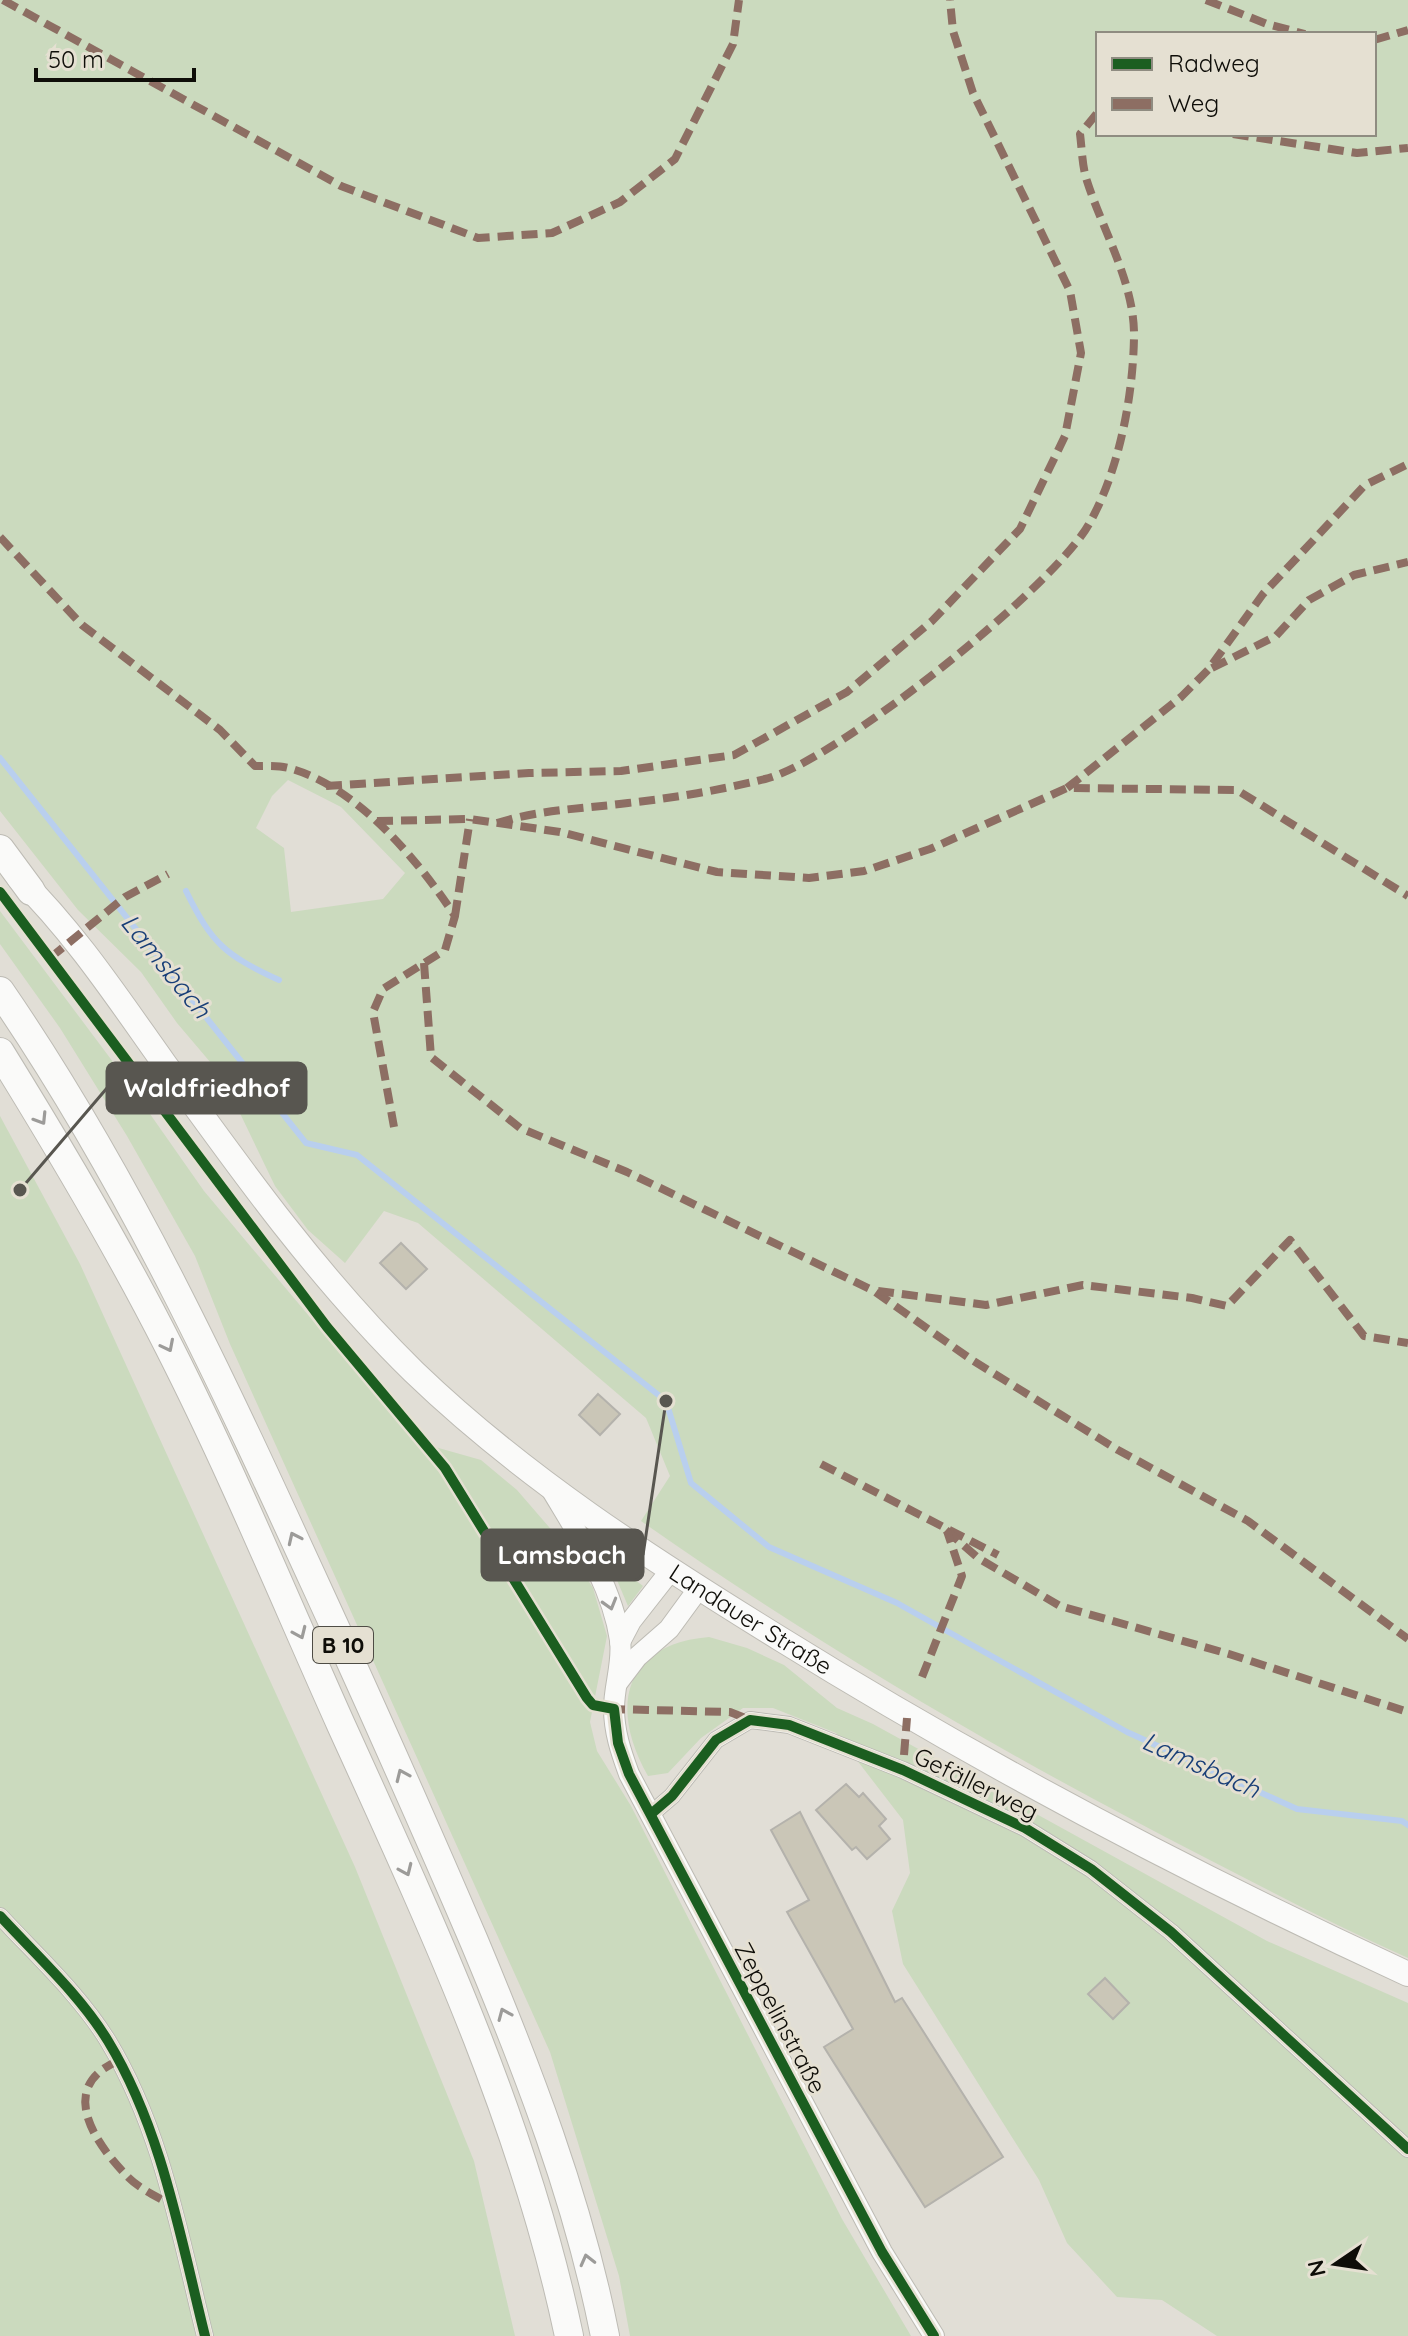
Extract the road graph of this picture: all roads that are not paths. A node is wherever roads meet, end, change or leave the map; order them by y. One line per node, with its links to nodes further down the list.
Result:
1 (0, 849): 3 (highway)
2 (0, 860): 3 (main road, Landauer Straße)
3 (31, 891): 6 (main road, Landauer Straße)
4 (0, 991): 17 (highway, B 10, one-way to 4)
5 (0, 1052): 16 (highway, B 10, one-way to 16)
6 (549, 1485): 7 (main road, Landauer Straße); 9 (street, one-way to 9)
7 (671, 1570): 8 (main road, Landauer Straße); 9 (street)
8 (699, 1588): 10 (street); 13 (main road, Landauer Straße)
9 (620, 1642): 10 (street, Zeppelinstraße)
10 (618, 1682): 11 (street, Zeppelinstraße)
11 (651, 1814): 14 (street, Gefällerweg); 18 (street, Zeppelinstraße)
12 (0, 1916): 15 (street)
13 (1408, 1974)
14 (1408, 2149)
15 (205, 2336)
16 (569, 2336)
17 (605, 2336)
18 (934, 2336)

